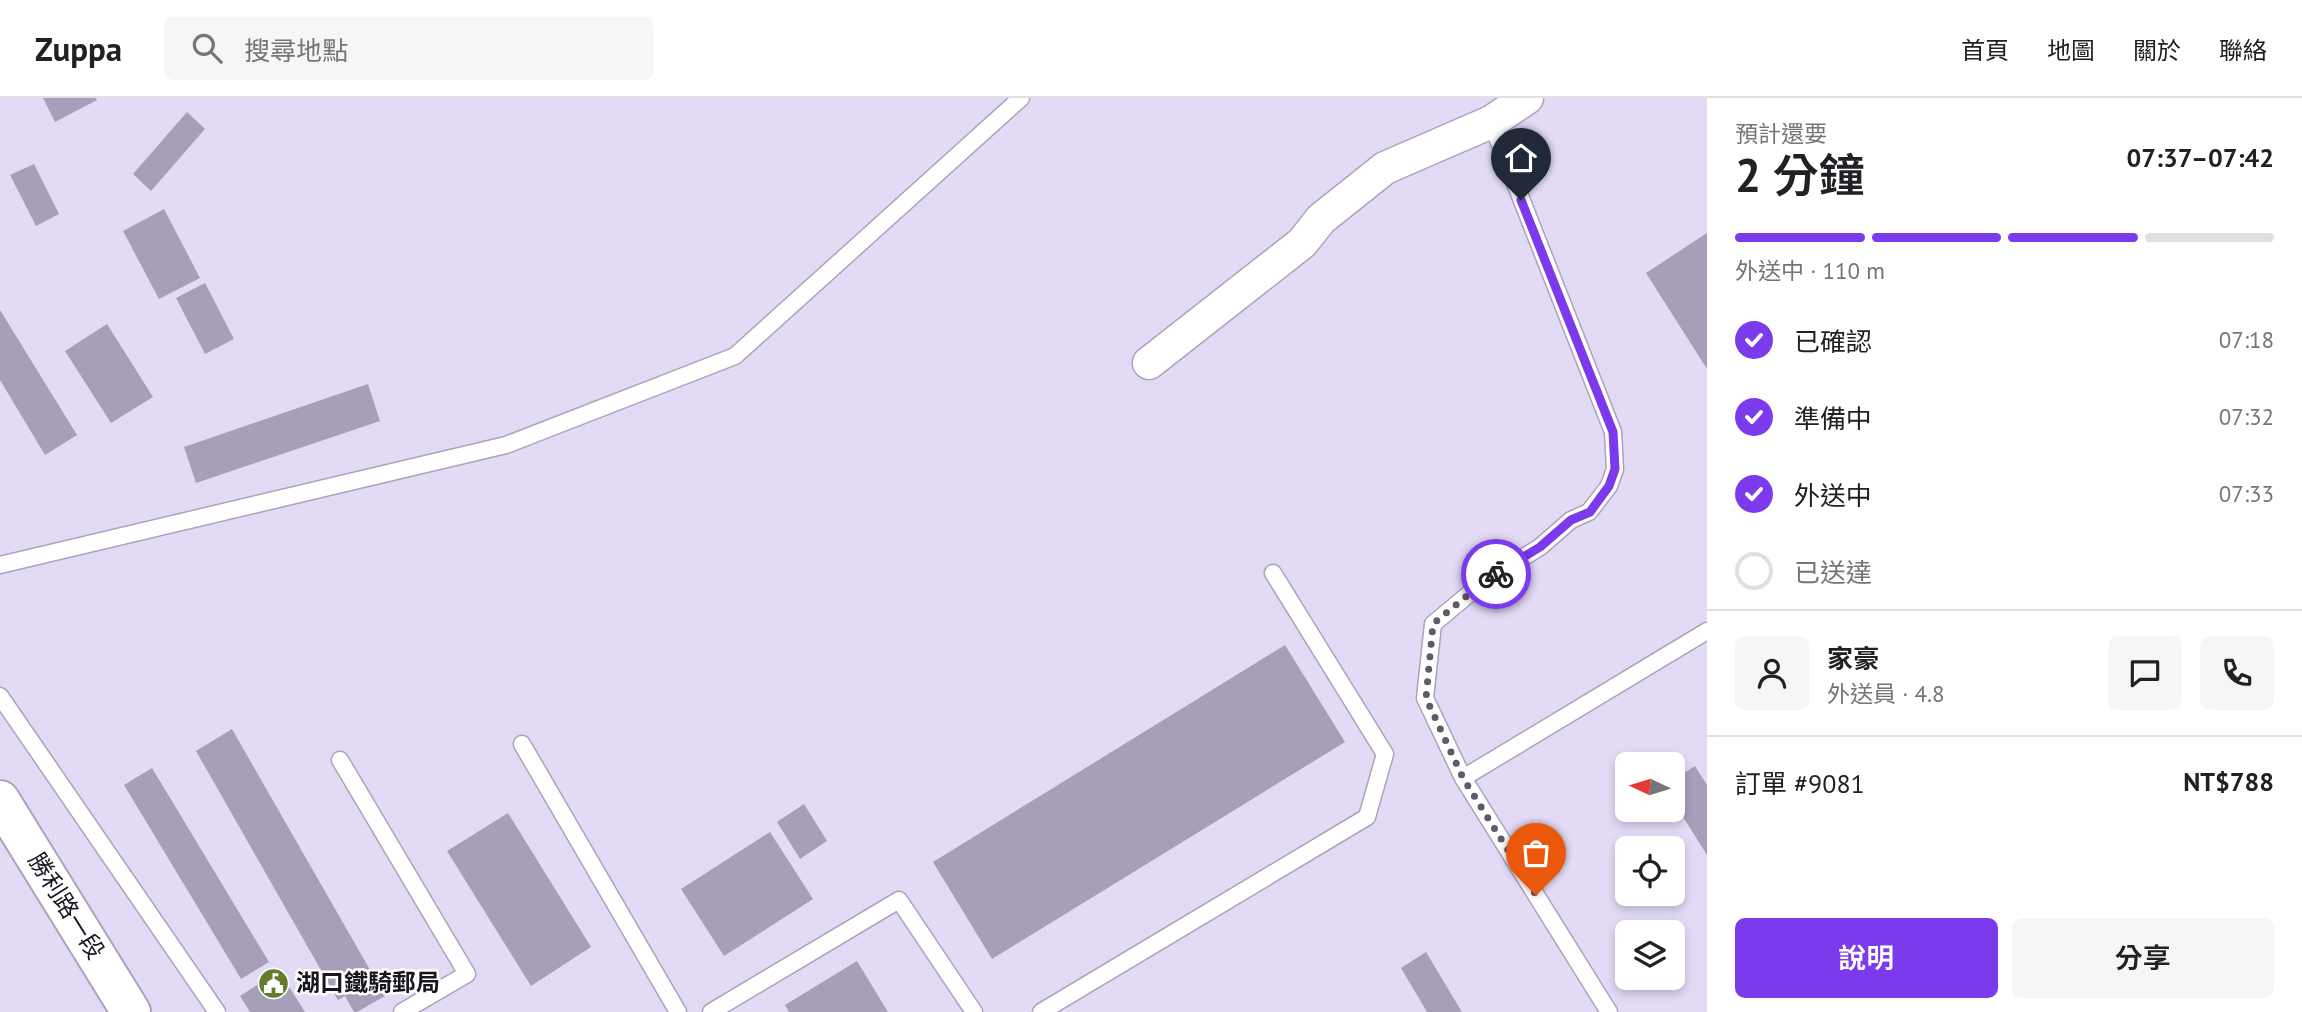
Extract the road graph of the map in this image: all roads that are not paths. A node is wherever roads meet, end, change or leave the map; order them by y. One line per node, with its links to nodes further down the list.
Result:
1 (1020, 98): 5 (lane)
2 (1527, 98): 3 (street)
3 (1491, 122): 4 (street); 11 (lane)
4 (1149, 363)
5 (0, 565)
6 (1273, 573): 19 (lane)
7 (1707, 631): 11 (lane)
8 (0, 696): 14 (lane)
9 (522, 744): 16 (lane)
10 (340, 761): 15 (lane)
11 (1463, 778): 20 (lane)
12 (0, 800): 13 (main road, 勝利路一段)
13 (131, 1012)
14 (217, 1012)
15 (402, 1012)
16 (678, 1012)
17 (711, 1012): 18 (lane)
18 (974, 1012)
19 (1041, 1012)
20 (1609, 1012)

